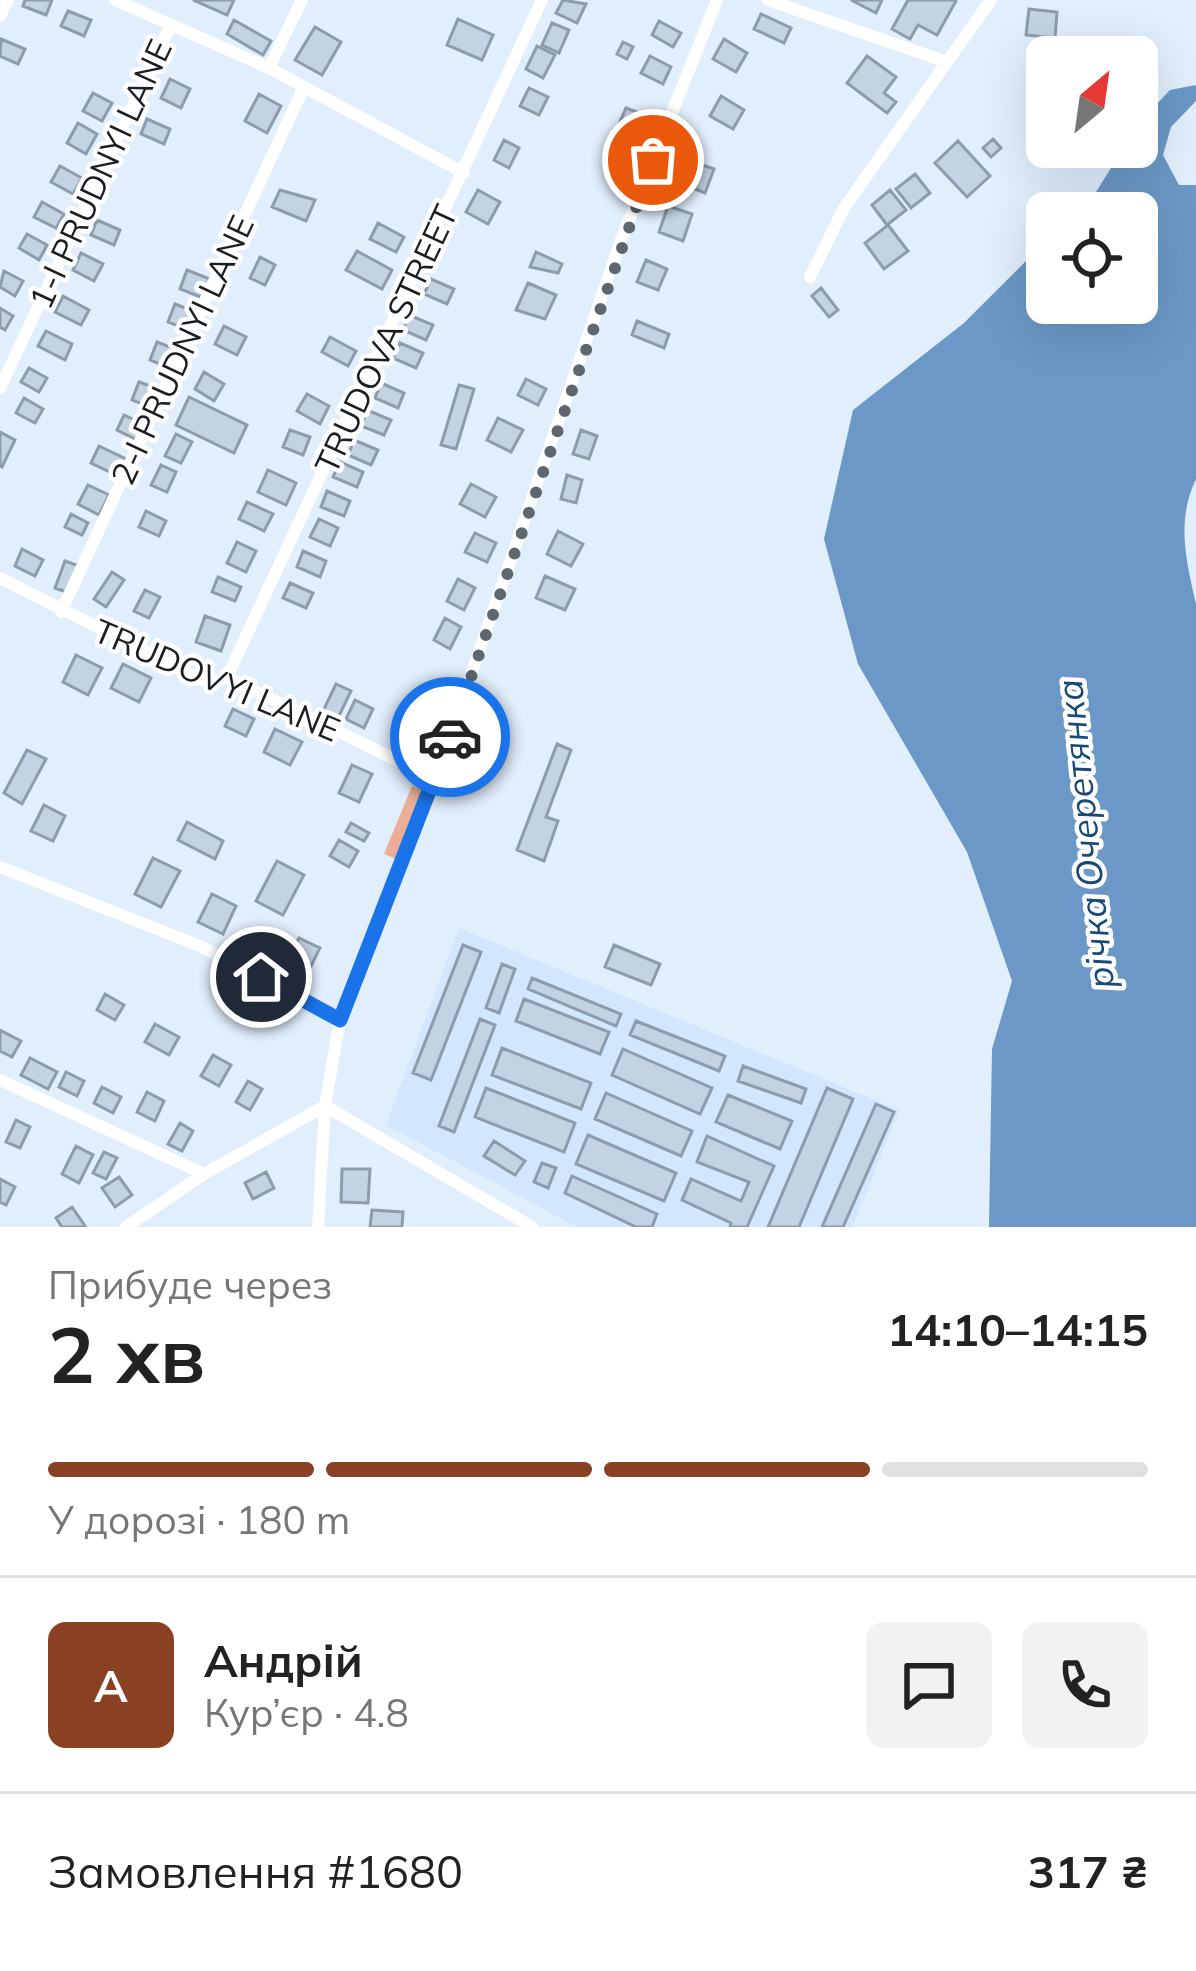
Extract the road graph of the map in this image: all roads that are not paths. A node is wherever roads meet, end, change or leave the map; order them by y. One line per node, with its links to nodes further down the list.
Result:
1 (8, 0): 8 (street)
2 (115, 0): 9 (street)
3 (302, 0): 11 (street)
4 (542, 0): 13 (street, TRUDOVA STREET)
5 (717, 0): 19 (street)
6 (768, 0): 10 (street)
7 (992, 0): 10 (street)
8 (0, 16)
9 (170, 26): 11 (street); 15 (street, 1-I PRUDNYI LANE)
10 (947, 62): 14 (street)
11 (269, 68): 12 (street)
12 (303, 89): 13 (street); 17 (street, 2-I PRUDNYI LANE)
13 (464, 173): 18 (street, TRUDOVA STREET)
14 (810, 277)
15 (0, 388)
16 (0, 578): 17 (street, TRUDOVYI LANE)
17 (62, 611): 18 (street, TRUDOVYI LANE)
18 (226, 677): 19 (street, TRUDOVYI LANE)
19 (435, 779): 21 (street)
20 (0, 867): 21 (street)
21 (340, 1020): 23 (street)
22 (0, 1081): 24 (street)
23 (325, 1106): 24 (street); 26 (street); 27 (street)
24 (204, 1174): 25 (street)
25 (126, 1227)
26 (318, 1227)
27 (532, 1227)

